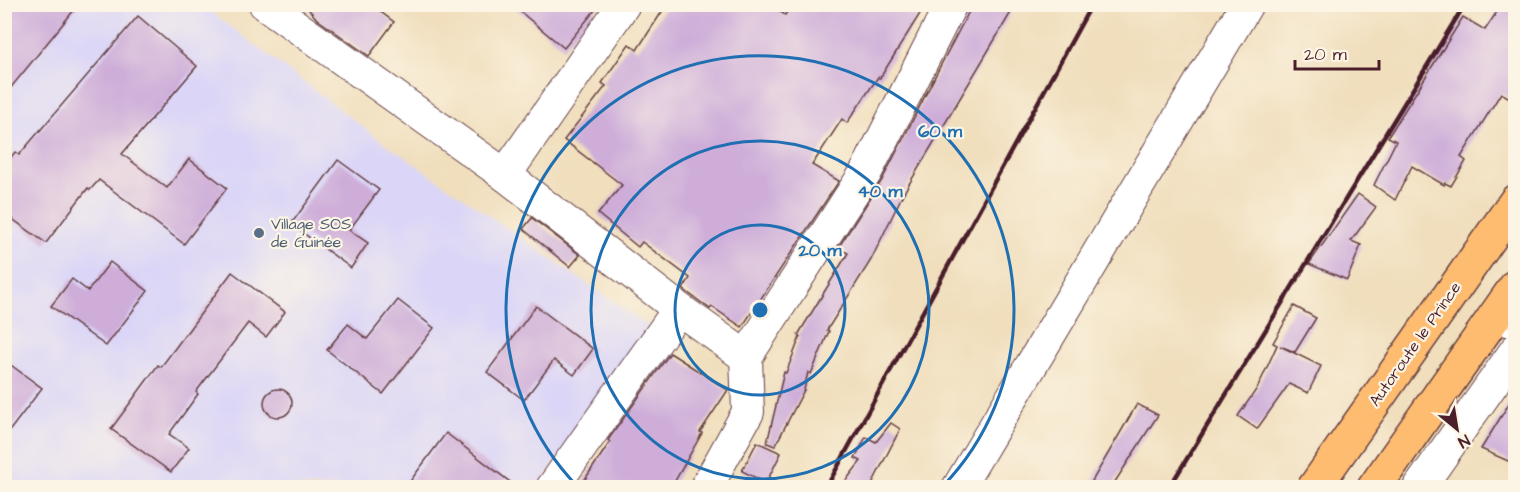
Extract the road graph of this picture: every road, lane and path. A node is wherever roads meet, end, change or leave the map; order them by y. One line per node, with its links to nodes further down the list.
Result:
1 (265, 4): 5 (street)
2 (951, 4): 11 (street)
3 (1247, 4): 14 (street)
4 (618, 7): 5 (street)
5 (505, 176): 8 (street)
6 (1515, 201): 15 (main road, Autoroute le Prince)
7 (1515, 286): 9 (main road)
8 (679, 309): 11 (street); 12 (street)
9 (1505, 319): 16 (main road)
10 (1515, 350): 17 (street)
11 (746, 357): 13 (street)
12 (552, 488)
13 (706, 488)
14 (958, 488)
15 (1314, 488)
16 (1374, 488)
17 (1419, 488)

